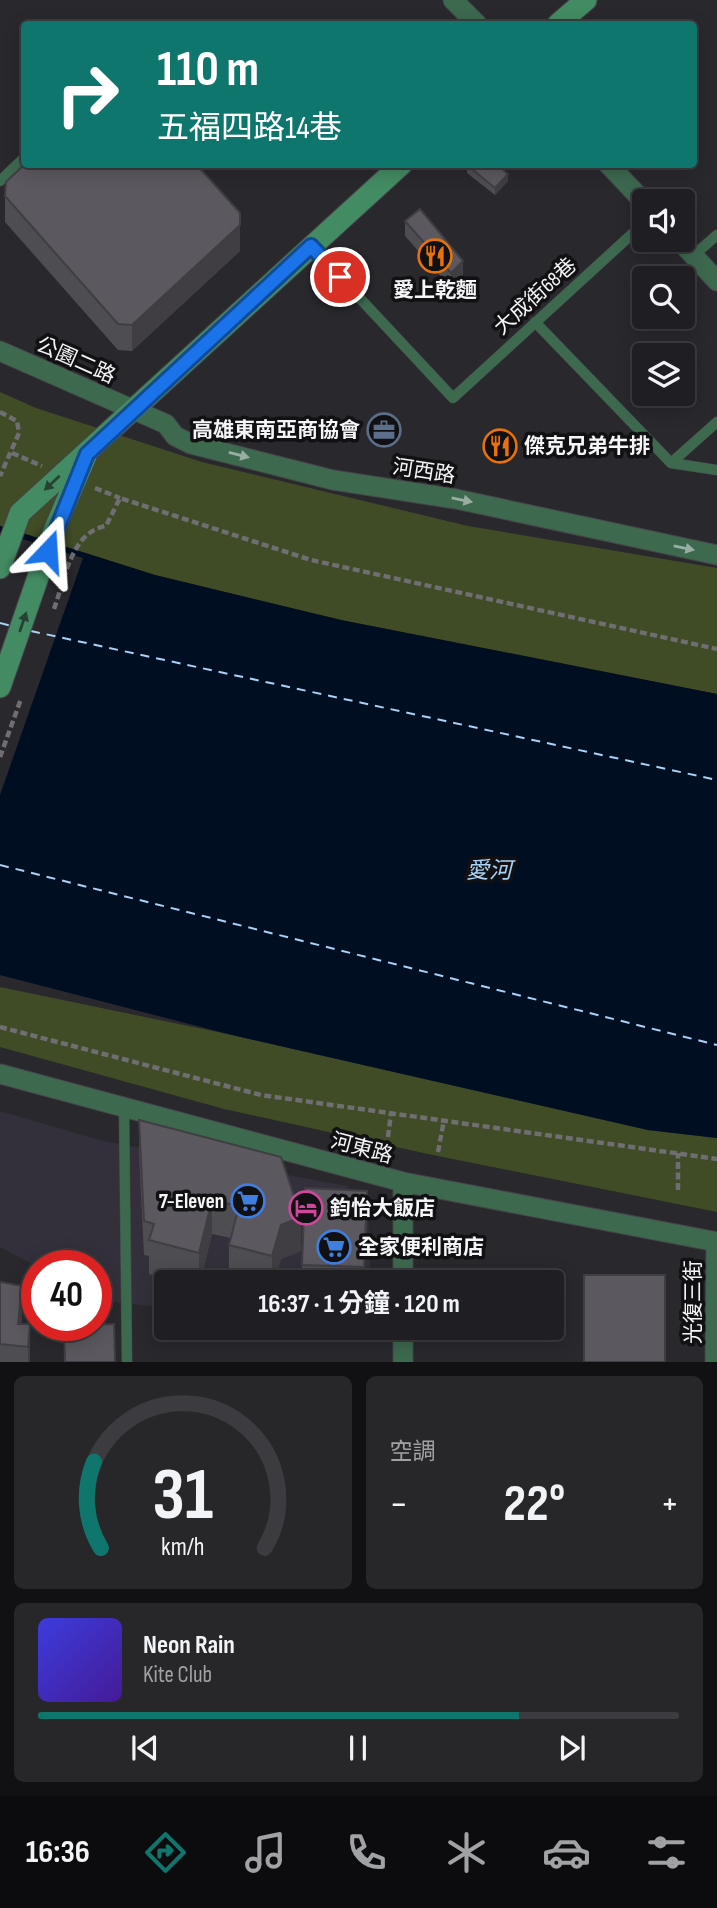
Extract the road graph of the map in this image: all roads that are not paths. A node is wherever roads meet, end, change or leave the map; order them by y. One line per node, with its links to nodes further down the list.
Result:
1 (453, 0): 3 (street)
2 (586, 0): 4 (street)
3 (474, 21)
4 (562, 21)
5 (21, 161): 8 (lane)
6 (398, 168): 12 (street)
7 (612, 168): 9 (street)
8 (0, 181)
9 (632, 189)
10 (632, 234): 16 (lane, 大成街68巷)
11 (717, 234): 14 (lane)
12 (311, 246): 16 (lane, 大成街68巷); 18 (street)
13 (691, 252): 14 (street)
14 (694, 255): 15 (street)
15 (717, 281)
16 (536, 322): 21 (lane)
17 (0, 351): 18 (street, 公園二路)
18 (134, 410): 20 (street); 23 (street, 河西路, one-way to 23)
19 (717, 422): 21 (lane)
20 (87, 454): 24 (street, one-way to 24); 25 (street, one-way to 20)
21 (671, 463): 22 (lane)
22 (717, 470)
23 (717, 555)
24 (0, 568)
25 (0, 687)
26 (0, 1074): 27 (street, 河東路)
27 (124, 1108): 28 (street, 河東路); 32 (lane)
28 (403, 1182): 29 (street, 河東路); 30 (street)
29 (716, 1242): 34 (street, 光復三街)
30 (403, 1270)
31 (403, 1340): 33 (street)
32 (127, 1362)
33 (403, 1362)
34 (715, 1362)

